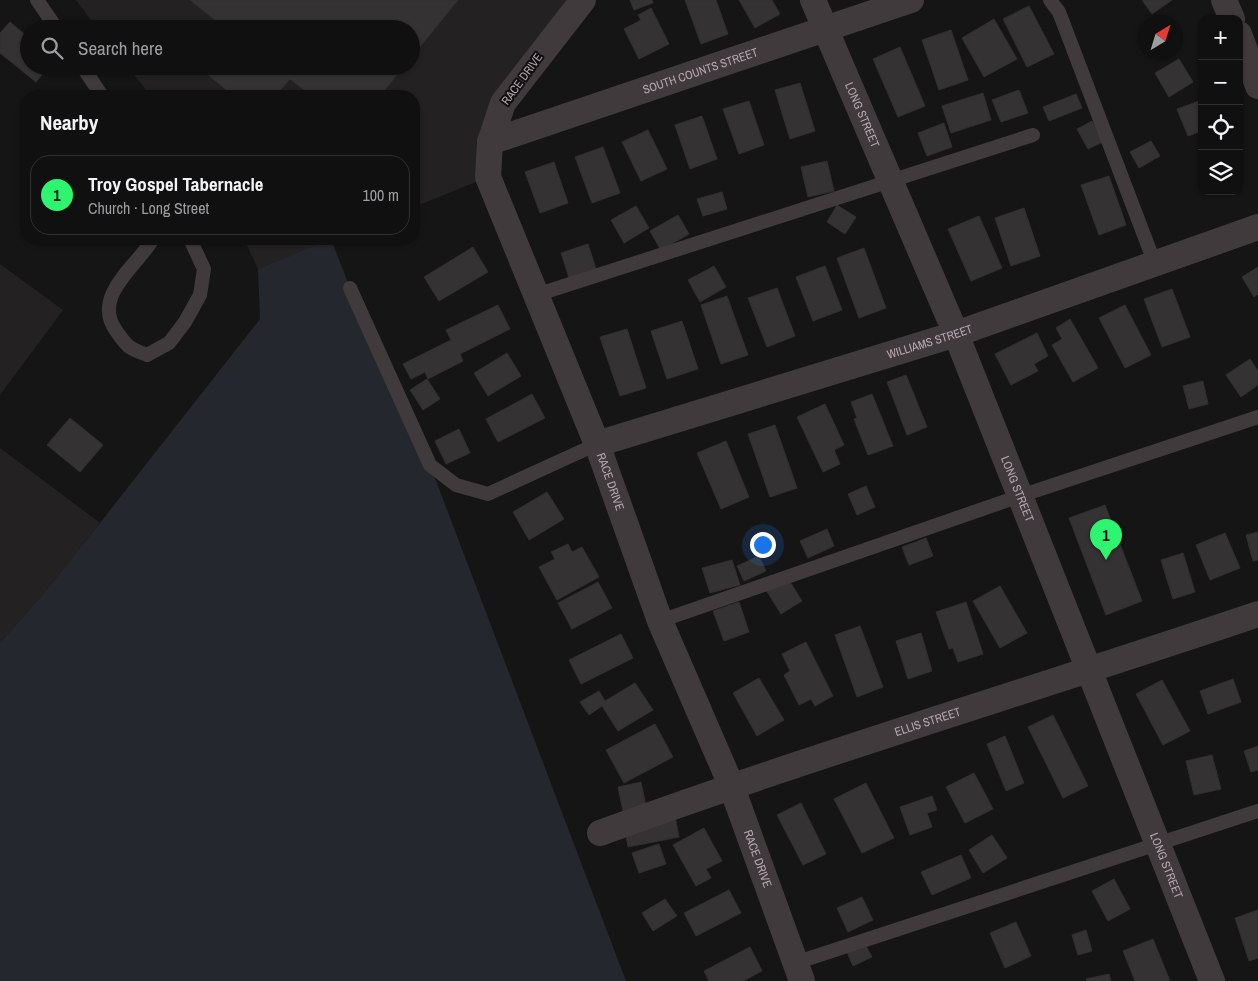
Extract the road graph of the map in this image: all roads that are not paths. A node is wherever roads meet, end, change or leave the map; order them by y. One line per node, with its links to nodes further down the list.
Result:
1 (37, 0): 8 (lane)
2 (583, 0): 15 (street, RACE DRIVE)
3 (813, 0): 9 (street, LONG STREET)
4 (911, 0): 9 (street, SOUTH COUNTS STREET)
5 (1050, 0): 20 (lane)
6 (1224, 0): 7 (street)
7 (1233, 15)
8 (51, 20)
9 (824, 28): 15 (street, SOUTH COUNTS STREET); 16 (street, LONG STREET)
10 (1243, 31): 12 (street)
11 (88, 75): 13 (lane)
12 (1258, 86)
13 (98, 90)
14 (1033, 134): 16 (lane)
15 (490, 142): 22 (street, RACE DRIVE)
16 (890, 182): 22 (lane); 23 (street, LONG STREET)
17 (1258, 227): 20 (street, WILLIAMS STREET)
18 (148, 245): 19 (lane)
19 (193, 245)
20 (1155, 264): 23 (street, WILLIAMS STREET)
21 (350, 288): 25 (lane)
22 (536, 295): 25 (street, RACE DRIVE)
23 (956, 334): 25 (street, WILLIAMS STREET); 26 (street, LONG STREET)
24 (1258, 417): 26 (lane)
25 (597, 444): 28 (street, RACE DRIVE)
26 (1020, 496): 28 (lane); 29 (street, LONG STREET)
27 (1258, 614): 29 (street, ELLIS STREET)
28 (660, 621): 30 (street, RACE DRIVE)
29 (1088, 672): 30 (street, ELLIS STREET); 33 (street, LONG STREET)
30 (732, 785): 32 (street, ELLIS STREET); 34 (street, RACE DRIVE)
31 (1258, 811): 33 (lane)
32 (600, 833)
33 (1157, 844): 34 (lane); 35 (street, LONG STREET)
34 (798, 972)
35 (1212, 981)

